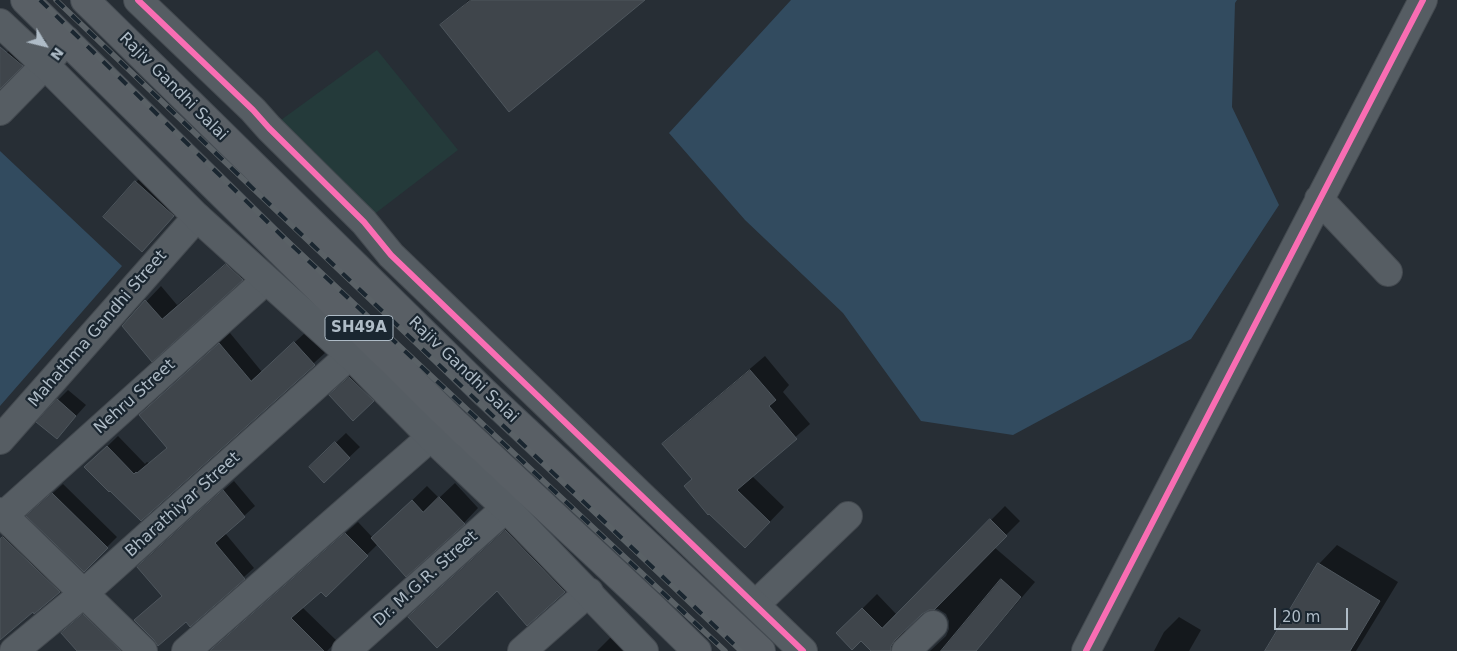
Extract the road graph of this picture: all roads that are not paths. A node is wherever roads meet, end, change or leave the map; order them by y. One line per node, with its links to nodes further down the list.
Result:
1 (25, 0): 6 (main road, SH49A)
2 (85, 0): 16 (main road, Rajiv Gandhi Salai / SH49A)
3 (138, 0): 14 (street)
4 (1422, 0): 9 (street)
5 (0, 23): 7 (street)
6 (66, 40): 7 (street); 15 (main road, SH49A)
7 (45, 65): 8 (street); 10 (street)
8 (0, 111)
9 (1319, 199): 11 (street); 36 (street)
10 (197, 217): 12 (street); 18 (street, Mahathma Gandhi Street)
11 (1388, 272)
12 (266, 280): 13 (street); 20 (street, Nehru Street)
13 (350, 355): 17 (street); 23 (street, Bharathiyar Street)
14 (540, 399): 16 (street); 24 (street)
15 (450, 418): 17 (street); 32 (main road, SH49A)
16 (518, 423): 33 (main road, Rajiv Gandhi Salai / SH49A)
17 (431, 437): 19 (street); 28 (street)
18 (0, 440)
19 (506, 508): 22 (street); 29 (street, Dr. M.G.R. Street)
20 (2, 513): 23 (street)
21 (848, 516): 24 (street)
22 (588, 592): 30 (street); 31 (street)
23 (83, 594): 26 (street, Bharathiyar Street); 27 (street)
24 (756, 604): 34 (street)
25 (933, 625): 35 (street)
26 (14, 651)
27 (143, 651)
28 (186, 651)
29 (346, 651)
30 (522, 651)
31 (644, 651)
32 (697, 651)
33 (761, 651)
34 (804, 651)
35 (906, 651)
36 (1086, 651)

